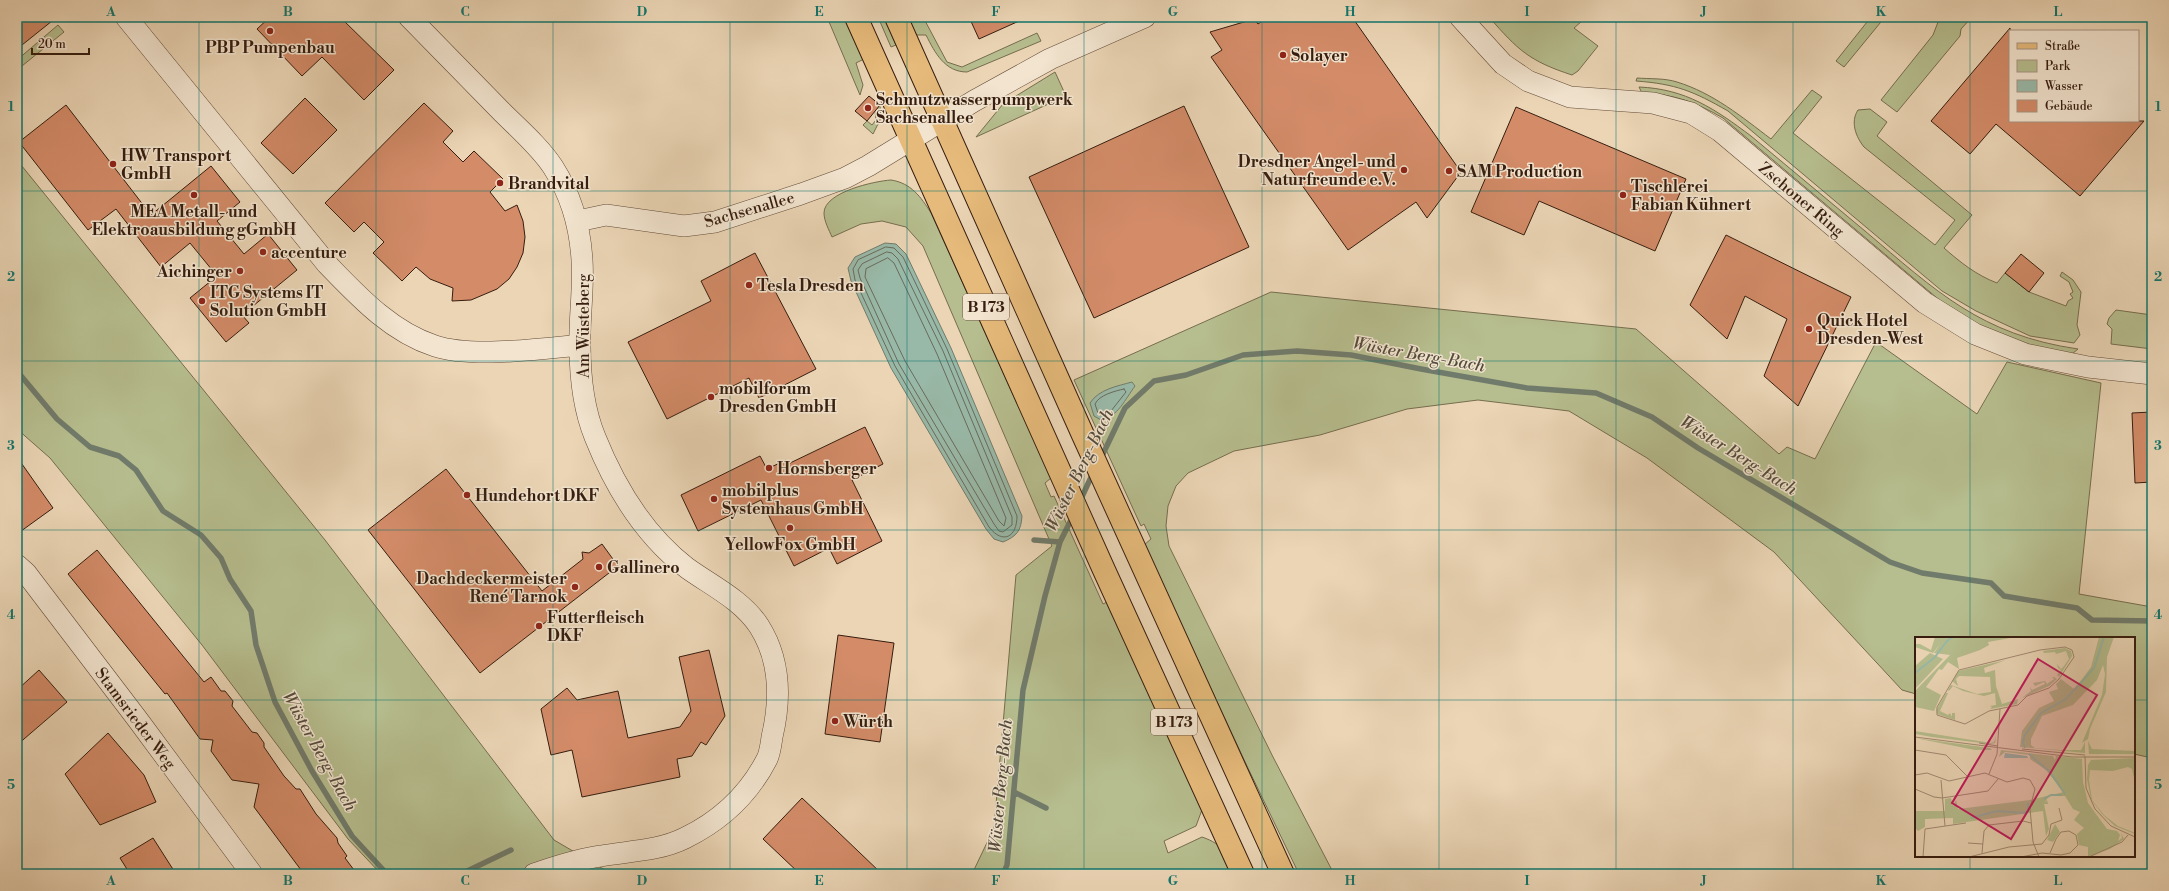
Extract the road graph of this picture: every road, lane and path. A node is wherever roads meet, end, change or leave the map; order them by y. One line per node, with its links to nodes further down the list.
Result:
1 (126, 17): 10 (street)
2 (409, 17): 9 (street)
3 (856, 17): 8 (main road, B 173)
4 (896, 17): 7 (main road, B 173)
5 (1145, 17): 7 (street, Sachsenallee)
6 (1460, 17): 11 (street, Zschoner Ring)
7 (942, 121): 8 (street, Sachsenallee); 16 (main road, B 173)
8 (911, 139): 9 (street, Sachsenallee); 15 (main road, B 173)
9 (578, 221): 10 (street, Am Wüsteberg)
10 (580, 346): 14 (street, Am Wüsteberg)
11 (2152, 374)
12 (17, 565): 13 (street, Stamsrieder Weg)
13 (252, 874)
14 (534, 874)
15 (1243, 874)
16 (1284, 874)

